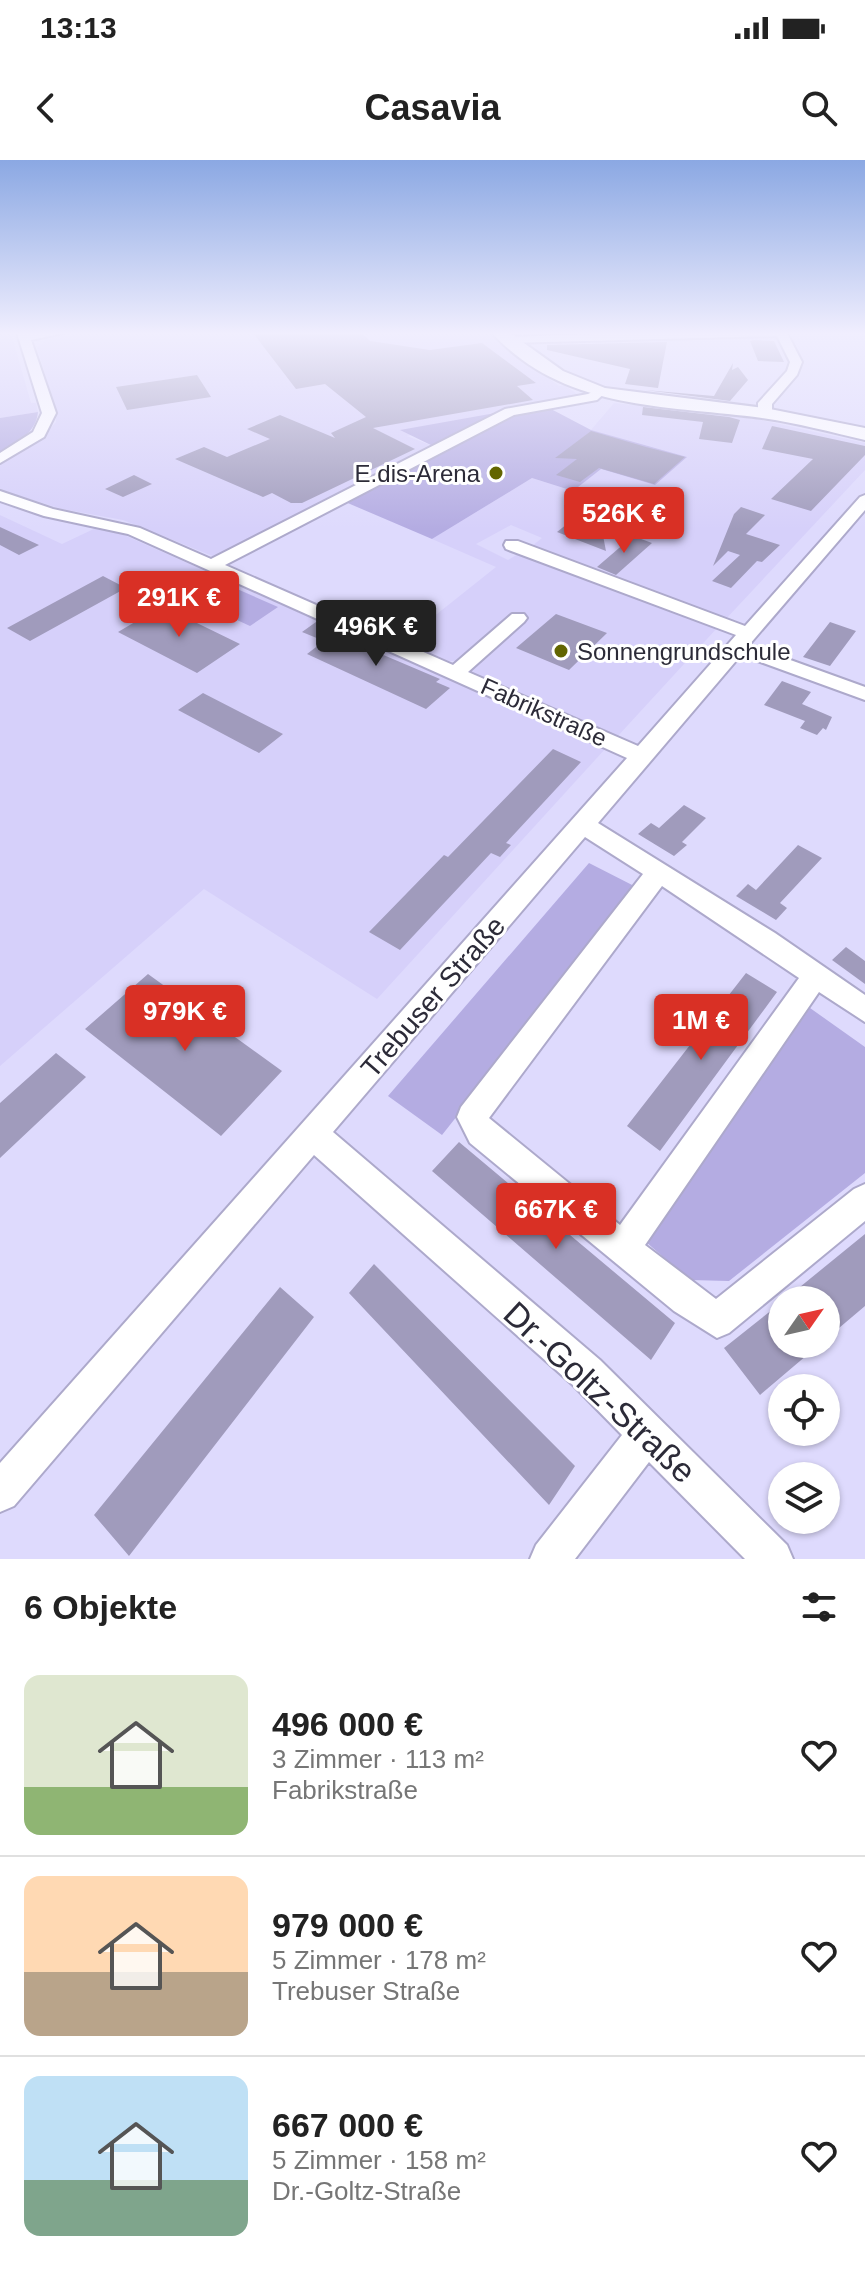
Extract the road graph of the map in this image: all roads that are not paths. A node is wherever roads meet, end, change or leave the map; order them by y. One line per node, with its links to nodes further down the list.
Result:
1 (44, 398): 7 (street)
2 (585, 398): 11 (street)
3 (630, 398): 5 (main road)
4 (769, 398): 5 (street)
5 (765, 413): 6 (main road)
6 (865, 434)
7 (0, 459)
8 (0, 496): 11 (street, Fabrikstraße)
9 (865, 500): 13 (street, Trebuser Straße)
10 (512, 545): 13 (street)
11 (212, 565): 14 (street, Fabrikstraße)
12 (518, 618): 14 (street)
13 (741, 640): 15 (street); 16 (street, Trebuser Straße)
14 (455, 673): 16 (street, Fabrikstraße)
15 (865, 694)
16 (641, 756): 17 (street, Trebuser Straße)
17 (582, 824): 18 (street); 21 (street, Trebuser Straße)
18 (658, 873): 19 (street); 23 (street)
19 (816, 975): 20 (street); 23 (street)
20 (865, 1010)
21 (314, 1135): 24 (street, Dr.-Goltz-Straße); 25 (street, Trebuser Straße)
22 (865, 1200): 23 (street)
23 (623, 1248)
24 (647, 1434): 26 (street); 27 (street, Dr.-Goltz-Straße)
25 (0, 1492)
26 (550, 1559)
27 (773, 1559)

